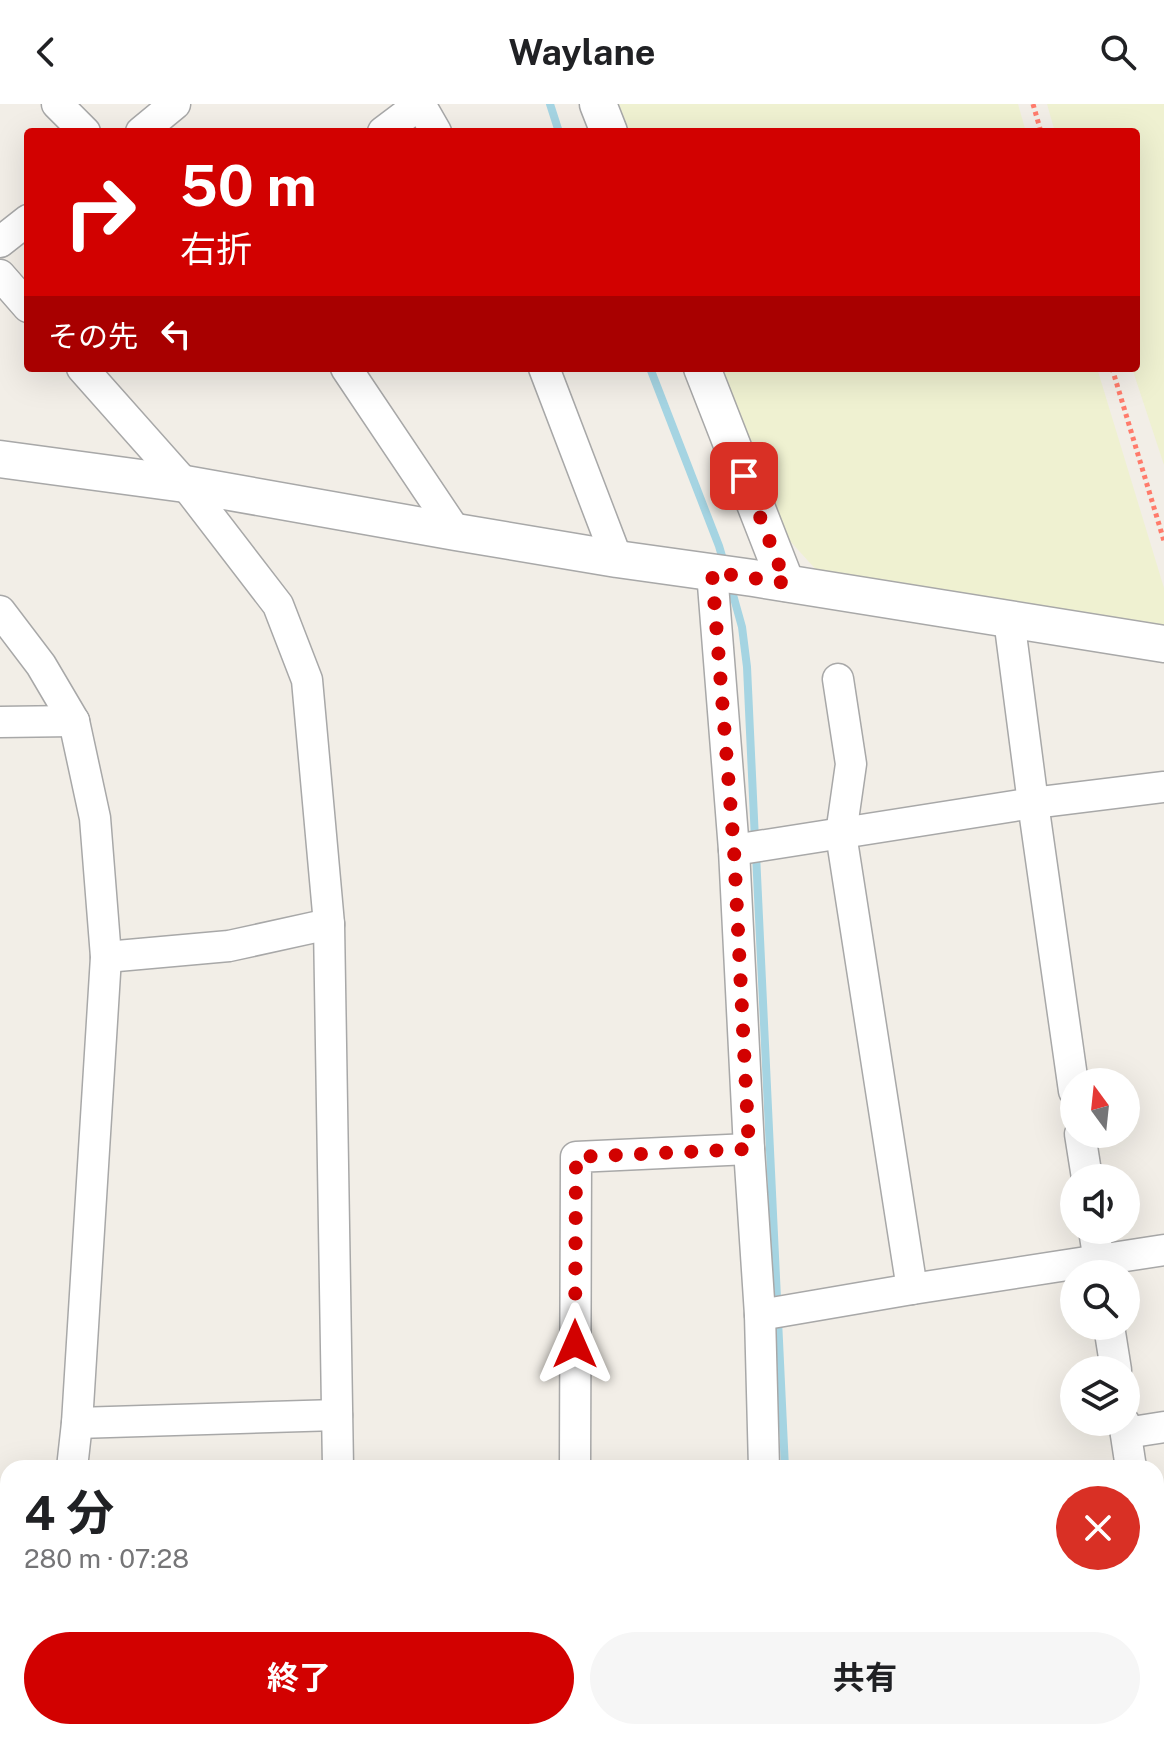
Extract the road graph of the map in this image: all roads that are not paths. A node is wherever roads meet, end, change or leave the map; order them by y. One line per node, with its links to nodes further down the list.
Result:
1 (57, 104): 5 (street)
2 (175, 104): 6 (street)
3 (420, 104): 7 (street); 8 (street)
4 (598, 104): 9 (street)
5 (81, 128)
6 (146, 128)
7 (388, 128)
8 (434, 128)
9 (607, 128)
10 (24, 223): 11 (street)
11 (0, 242)
12 (0, 275): 13 (street)
13 (24, 302)
14 (86, 372): 19 (street)
15 (349, 372): 20 (street)
16 (546, 372): 21 (street)
17 (704, 372): 23 (street)
18 (0, 459): 19 (street)
19 (185, 484): 20 (street); 34 (street)
20 (456, 532): 21 (street)
21 (617, 559): 22 (street)
22 (712, 572): 23 (street); 33 (street)
23 (786, 583): 25 (street)
24 (0, 611): 28 (street)
25 (1009, 619): 26 (street); 31 (street)
26 (1164, 644)
27 (838, 679): 32 (street)
28 (74, 721): 29 (street); 35 (street)
29 (0, 722)
30 (1164, 787): 31 (street)
31 (1033, 803): 32 (street); 36 (street)
32 (841, 834): 33 (street); 41 (street)
33 (734, 850): 37 (street)
34 (329, 924): 35 (street); 43 (street)
35 (106, 957): 44 (street)
36 (1071, 1068)
37 (749, 1149): 42 (street); 50 (street)
38 (1164, 1250): 39 (street)
39 (1126, 1260)
40 (1060, 1272): 41 (street)
41 (912, 1289): 42 (street)
42 (760, 1315): 51 (street)
43 (337, 1415): 44 (street); 49 (street)
44 (77, 1423): 48 (street)
45 (1164, 1427): 46 (street)
46 (1140, 1428)
47 (1126, 1436): 52 (street)
48 (73, 1460)
49 (338, 1460)
50 (575, 1460)
51 (764, 1460)
52 (1130, 1460)

